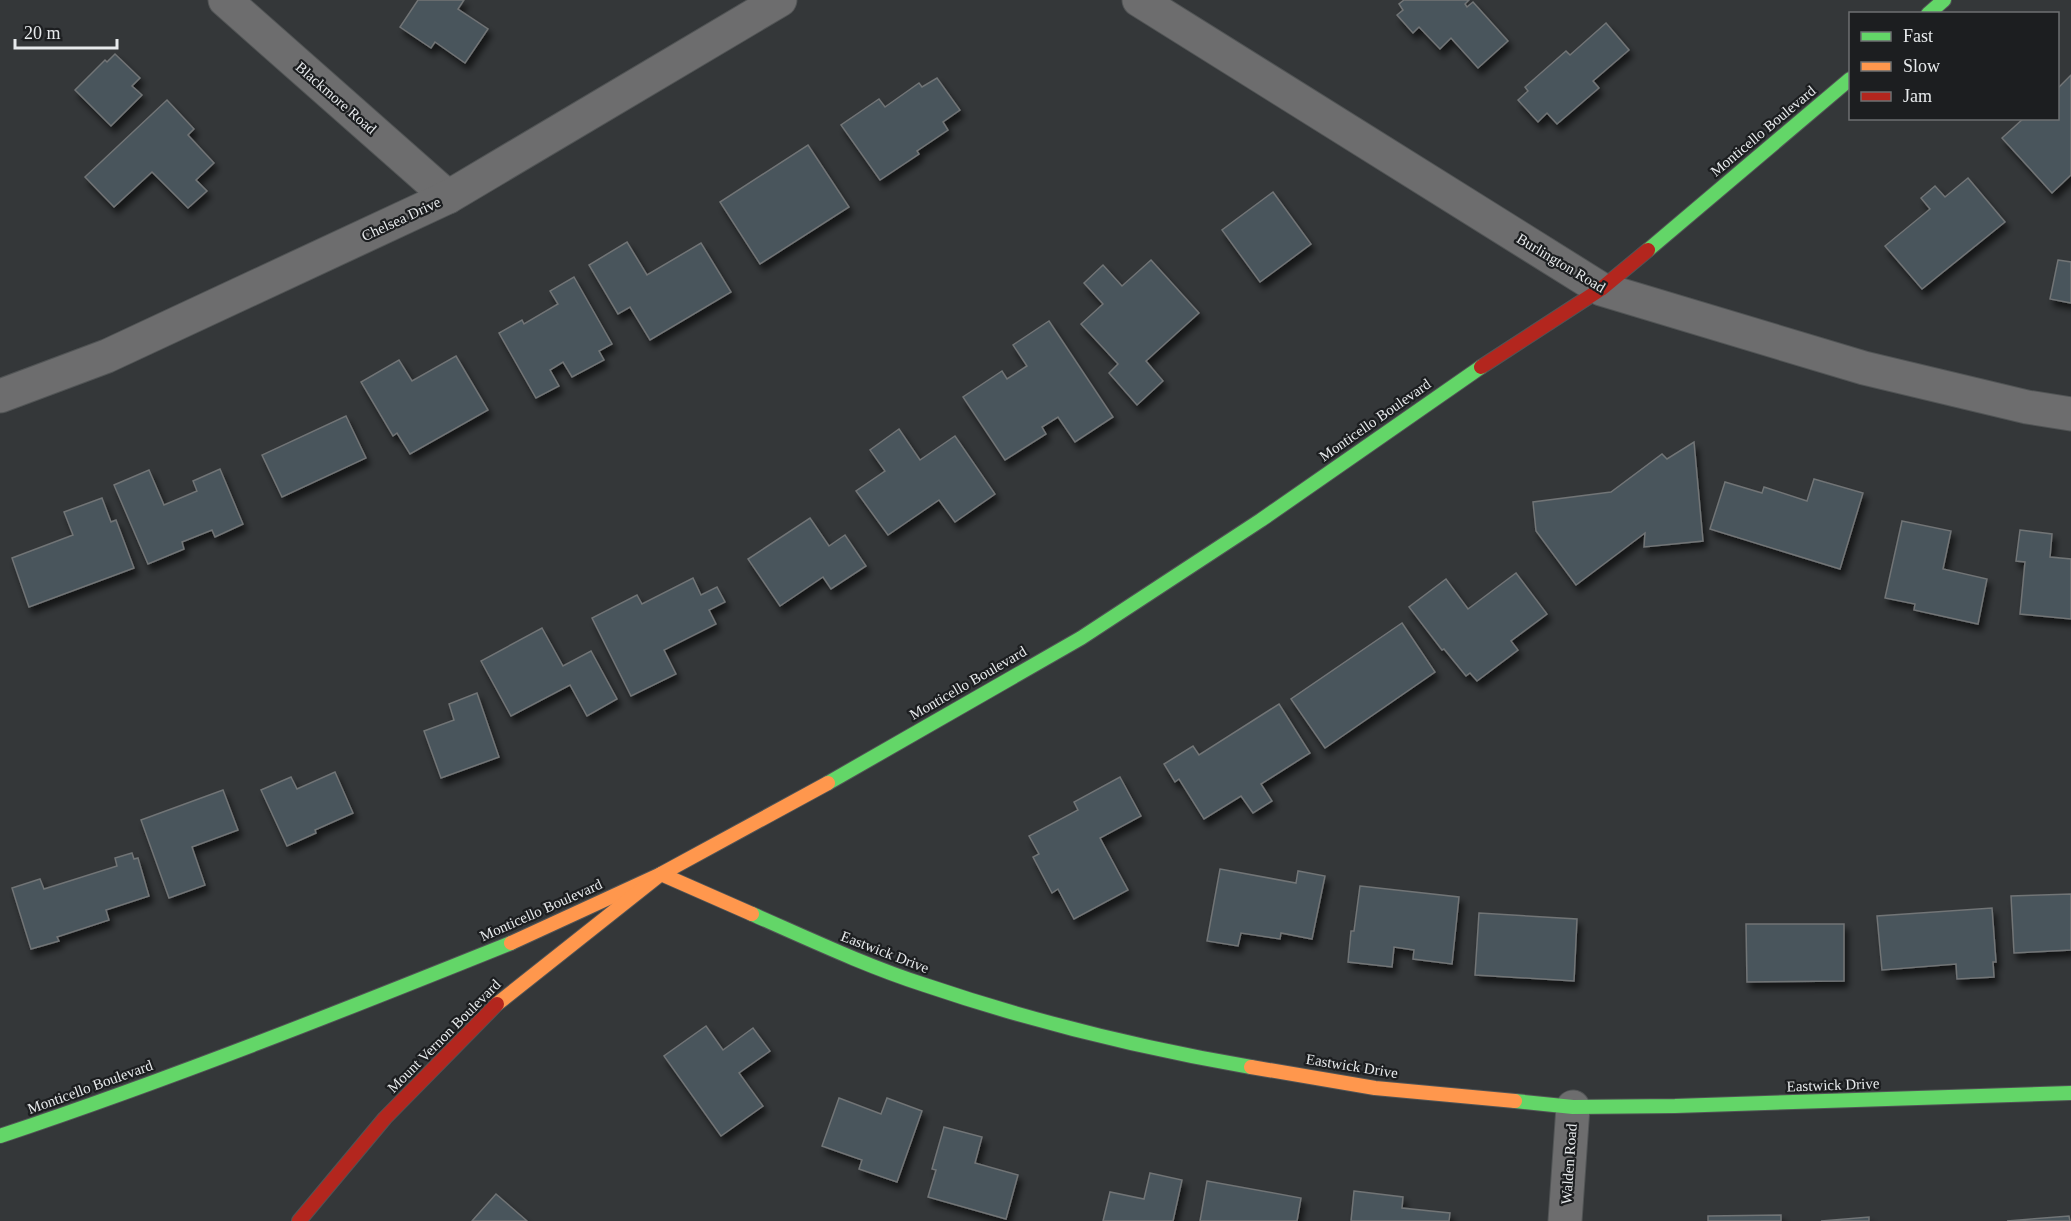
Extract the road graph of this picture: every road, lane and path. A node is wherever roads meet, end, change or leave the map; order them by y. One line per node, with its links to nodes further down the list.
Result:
1 (225, 0): 7 (street, Blackmore Road)
2 (780, 0): 7 (street, Chelsea Drive)
3 (1139, 0): 8 (street, Burlington Road)
4 (1944, 0): 5 (main road)
5 (1930, 12)
6 (1849, 81): 8 (main road, Monticello Boulevard)
7 (448, 197): 9 (street, Chelsea Drive)
8 (1601, 289): 10 (street, Burlington Road); 11 (main road, Monticello Boulevard)
9 (0, 396)
10 (2071, 414)
11 (661, 874): 13 (main road, Eastwick Drive); 14 (main road, Monticello Boulevard); 15 (main road, Mount Vernon Boulevard)
12 (2071, 1093): 13 (main road, Eastwick Drive)
13 (1573, 1107): 16 (street, Walden Road)
14 (0, 1136)
15 (299, 1221)
16 (1565, 1221)

